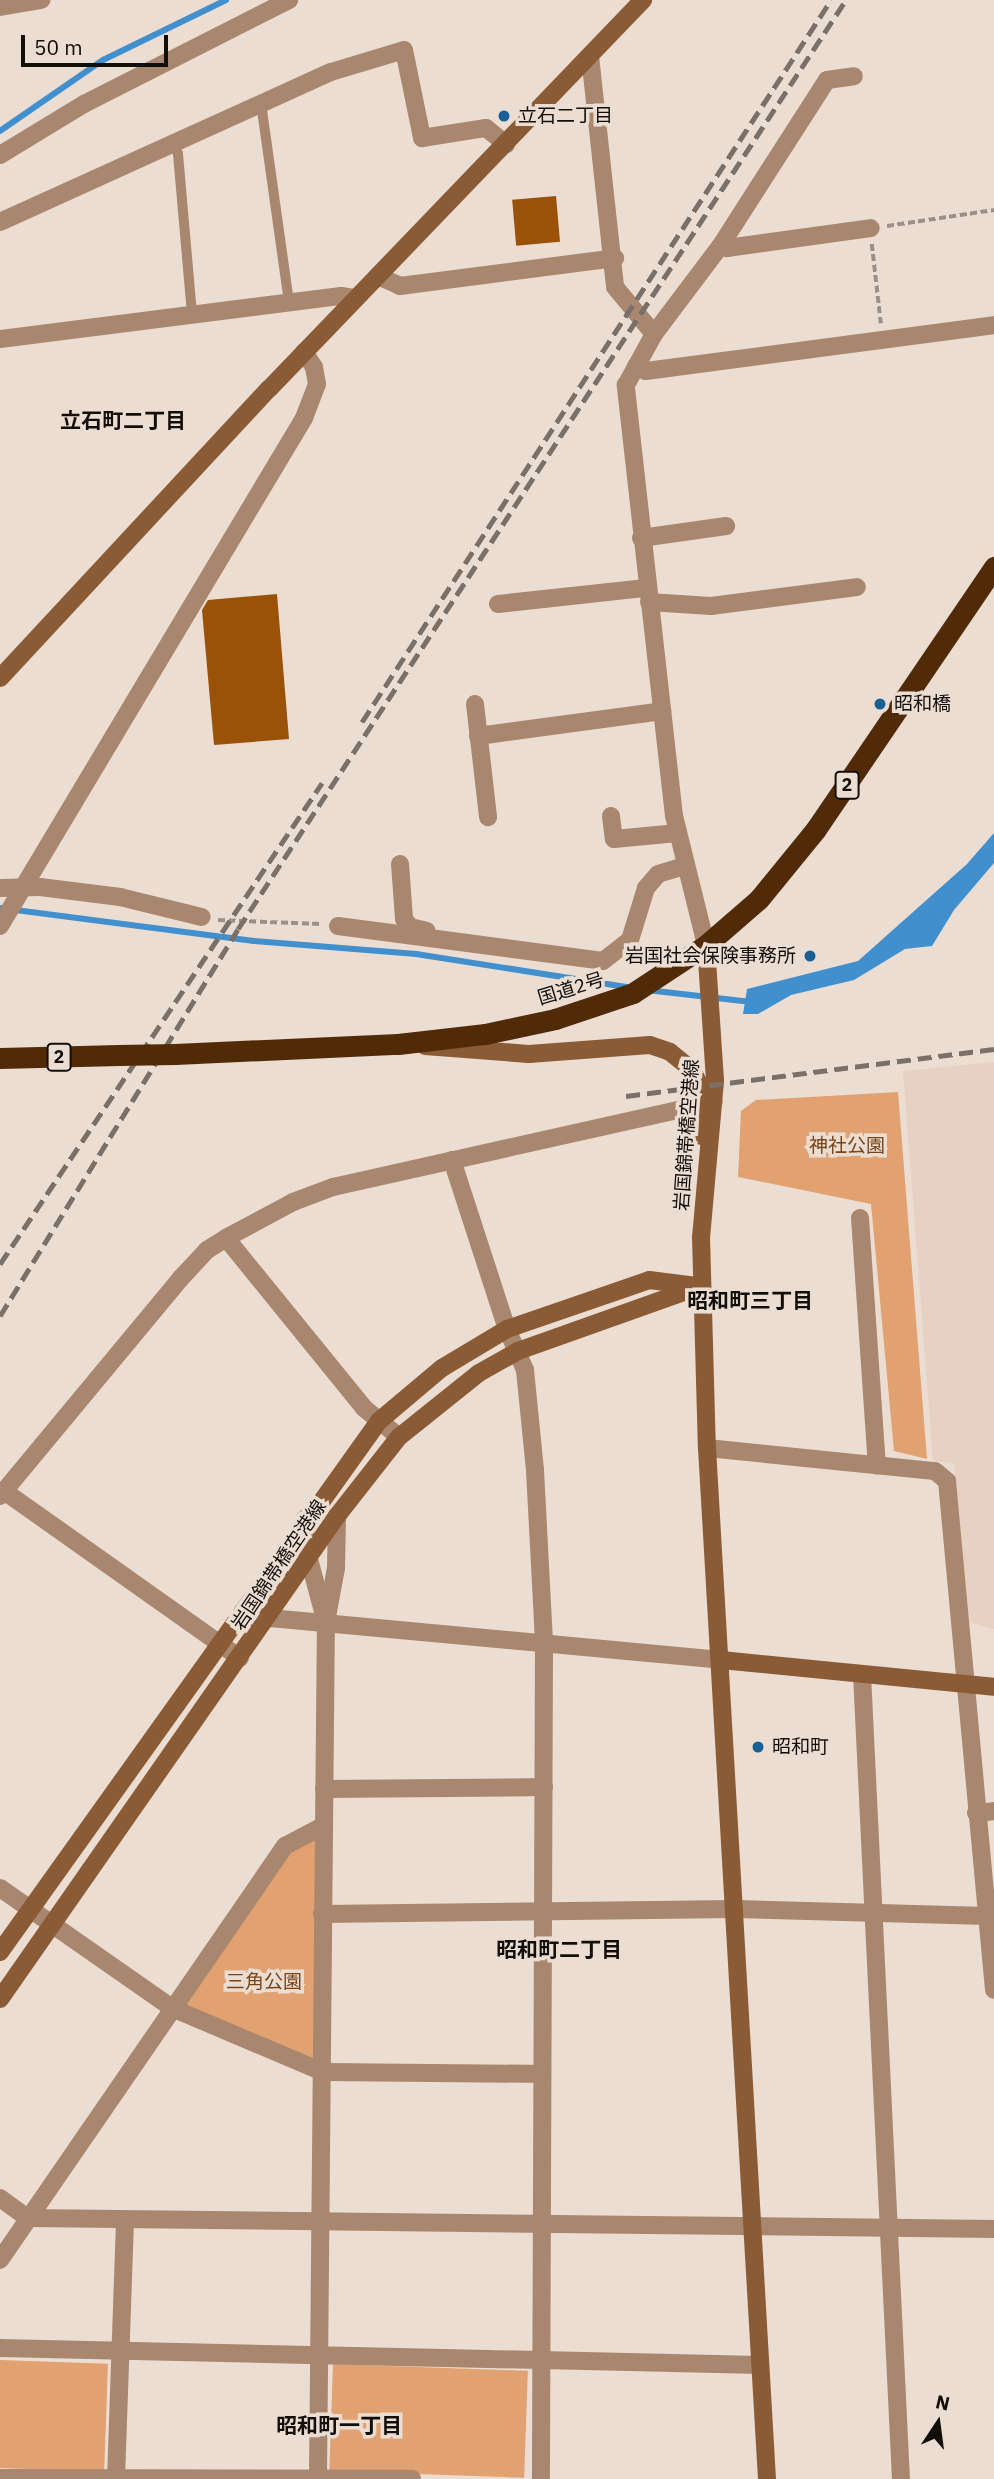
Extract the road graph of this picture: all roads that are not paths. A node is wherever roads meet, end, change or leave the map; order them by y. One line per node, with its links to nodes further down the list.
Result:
1 (40, 0): 4 (street)
2 (289, 0): 10 (street)
3 (643, 0): 5 (main road)
4 (0, 7)
5 (590, 56): 9 (main road); 14 (street)
6 (854, 76): 13 (street)
7 (261, 103): 8 (street); 9 (street); 17 (lane)
8 (173, 142): 11 (street); 18 (lane)
9 (506, 144): 15 (main road)
10 (0, 155)
11 (0, 222)
12 (871, 228): 13 (street)
13 (721, 245): 20 (street)
14 (615, 258): 15 (street); 20 (street)
15 (378, 276): 16 (main road)
16 (356, 298): 17 (street); 22 (main road)
17 (289, 302): 18 (street)
18 (192, 314): 21 (street)
19 (994, 325): 23 (street)
20 (654, 334): 23 (street)
21 (0, 339)
22 (304, 352): 30 (main road); 40 (street)
23 (636, 366): 25 (street)
24 (726, 526): 25 (street)
25 (641, 538): 28 (street)
26 (994, 567): 45 (highway, 国道2号 / 2)
27 (857, 587): 28 (street)
28 (648, 595): 29 (street); 32 (street)
29 (498, 604)
30 (0, 678)
31 (475, 704): 33 (street)
32 (662, 711): 33 (street); 36 (street)
33 (478, 736): 35 (street)
34 (611, 816): 36 (street)
35 (488, 817)
36 (678, 833): 38 (street)
37 (400, 864): 44 (street)
38 (685, 866): 44 (street); 45 (street)
39 (0, 888): 40 (street)
40 (18, 896): 41 (street); 42 (street)
41 (202, 917)
42 (1, 924)
43 (338, 926): 44 (street)
44 (451, 940)
45 (706, 945): 46 (highway, 国道2号 / 2); 48 (main road, 岩国錦帯橋空港線)
46 (398, 1044): 47 (highway, 国道2号 / 2, bridge); 48 (main road)
47 (0, 1058)
48 (707, 1104): 49 (street); 52 (main road, 岩国錦帯橋空港線)
49 (452, 1160): 51 (street); 53 (street)
50 (860, 1219): 58 (street)
51 (226, 1238): 55 (street); 59 (street)
52 (701, 1286): 53 (main road, 岩国錦帯橋空港線); 54 (main road, 岩国錦帯橋空港線); 57 (main road)
53 (507, 1329): 54 (street); 55 (main road, 岩国錦帯橋空港線)
54 (518, 1351): 56 (main road, 岩国錦帯橋空港線); 67 (street)
55 (379, 1421): 56 (street); 61 (main road, 岩国錦帯橋空港線)
56 (399, 1437): 60 (main road, 岩国錦帯橋空港線)
57 (707, 1448): 58 (street); 69 (main road)
58 (877, 1465): 71 (street)
59 (2, 1494): 66 (street)
60 (337, 1516): 62 (main road, 岩国錦帯橋空港線); 65 (street)
61 (305, 1518): 62 (street); 63 (main road, 岩国錦帯橋空港線)
62 (309, 1559): 64 (main road, 岩国錦帯橋空港線); 65 (street)
63 (243, 1611): 64 (street); 66 (main road, 岩国錦帯橋空港線)
64 (270, 1618): 65 (street); 68 (main road, 岩国錦帯橋空港線)
65 (326, 1622): 67 (street); 74 (street)
66 (219, 1644): 68 (street); 78 (main road, 岩国錦帯橋空港線)
67 (544, 1644): 69 (street); 73 (street)
68 (240, 1658): 84 (main road, 岩国錦帯橋空港線)
69 (720, 1660): 70 (main road); 79 (main road)
70 (862, 1674): 71 (main road); 81 (street)
71 (962, 1683): 72 (main road); 75 (street)
72 (994, 1687)
73 (544, 1787): 74 (street); 80 (street)
74 (324, 1788): 76 (street)
75 (985, 1812): 83 (street)
76 (323, 1826): 82 (street); 88 (street)
77 (0, 1888): 78 (street)
78 (30, 1909): 84 (street); 85 (main road, 岩国錦帯橋空港線)
79 (735, 1909): 80 (street); 81 (street); 96 (main road)
80 (544, 1912): 82 (street); 90 (street)
81 (872, 1912): 83 (street); 97 (street)
82 (322, 1914): 89 (street)
83 (988, 1916): 86 (street)
84 (52, 1926): 87 (main road, 岩国錦帯橋空港線); 88 (street)
85 (0, 1952)
86 (994, 1990)
87 (0, 1999)
88 (173, 2008): 89 (street); 92 (street)
89 (323, 2072): 90 (street); 94 (street)
90 (542, 2074): 95 (street)
91 (0, 2198): 92 (street)
92 (28, 2218): 93 (street); 99 (street)
93 (125, 2220): 94 (street); 101 (street)
94 (321, 2221): 95 (street); 102 (street)
95 (539, 2222): 96 (street); 103 (street)
96 (752, 2228): 97 (street); 104 (main road)
97 (888, 2229): 98 (street); 111 (street)
98 (994, 2229)
99 (0, 2260)
100 (0, 2348): 101 (street)
101 (120, 2351): 102 (street); 106 (street)
102 (319, 2355): 103 (street); 107 (street)
103 (540, 2360): 104 (street); 109 (street)
104 (760, 2365): 110 (main road)
105 (0, 2478): 106 (street)
106 (116, 2478): 107 (street)
107 (318, 2478): 108 (street)
108 (412, 2479)
109 (541, 2479)
110 (767, 2479)
111 (901, 2479)

